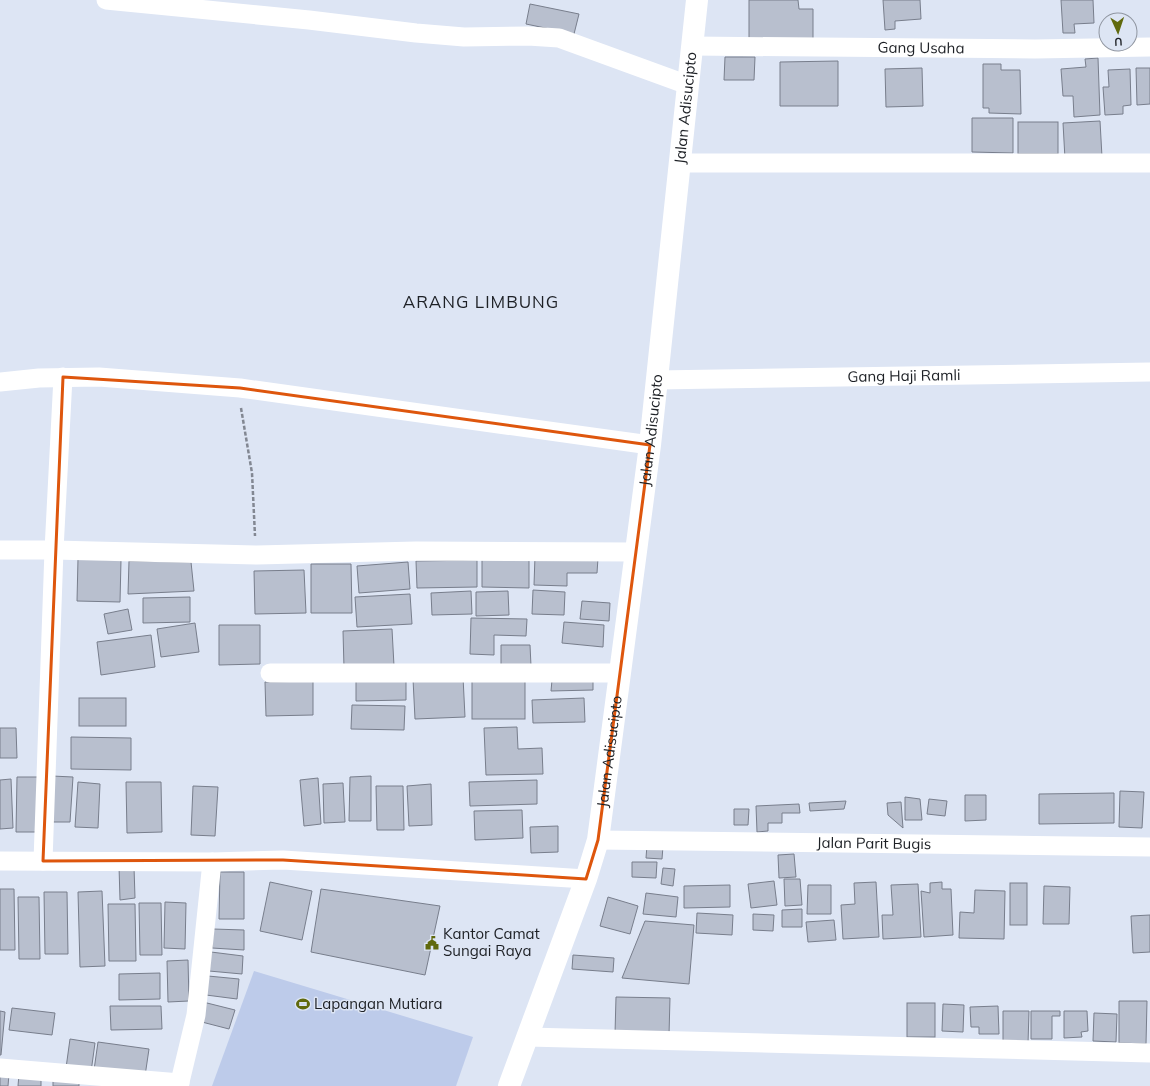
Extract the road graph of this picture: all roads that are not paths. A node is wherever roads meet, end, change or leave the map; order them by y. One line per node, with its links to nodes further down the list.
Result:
1 (106, 0): 5 (street)
2 (697, 0): 3 (main road, Jalan Adisucipto)
3 (692, 46): 4 (street, Gang Usaha); 5 (main road, Jalan Adisucipto)
4 (1150, 46)
5 (688, 85): 6 (main road, Jalan Adisucipto)
6 (680, 162): 7 (street); 10 (main road, Jalan Adisucipto)
7 (1150, 163)
8 (1150, 372): 10 (street, Gang Haji Ramli)
9 (63, 377): 11 (street); 12 (street); 14 (street)
10 (657, 380): 12 (main road, Jalan Adisucipto)
11 (0, 382)
12 (650, 445): 15 (main road, Jalan Adisucipto)
13 (0, 550): 14 (street)
14 (54, 550): 15 (street); 21 (street)
15 (635, 552): 17 (main road, Jalan Adisucipto)
16 (270, 673): 17 (street)
17 (619, 673): 19 (main road, Jalan Adisucipto)
18 (1150, 847): 19 (street, Jalan Parit Bugis)
19 (596, 849): 23 (main road, Jalan Adisucipto)
20 (0, 861): 21 (street)
21 (43, 861): 22 (street)
22 (212, 862): 23 (street); 27 (street)
23 (586, 879): 24 (main road, Jalan Adisucipto)
24 (528, 1037): 25 (street); 28 (main road, Jalan Adisucipto)
25 (1150, 1053)
26 (0, 1068): 27 (street)
27 (179, 1085)
28 (509, 1086)

